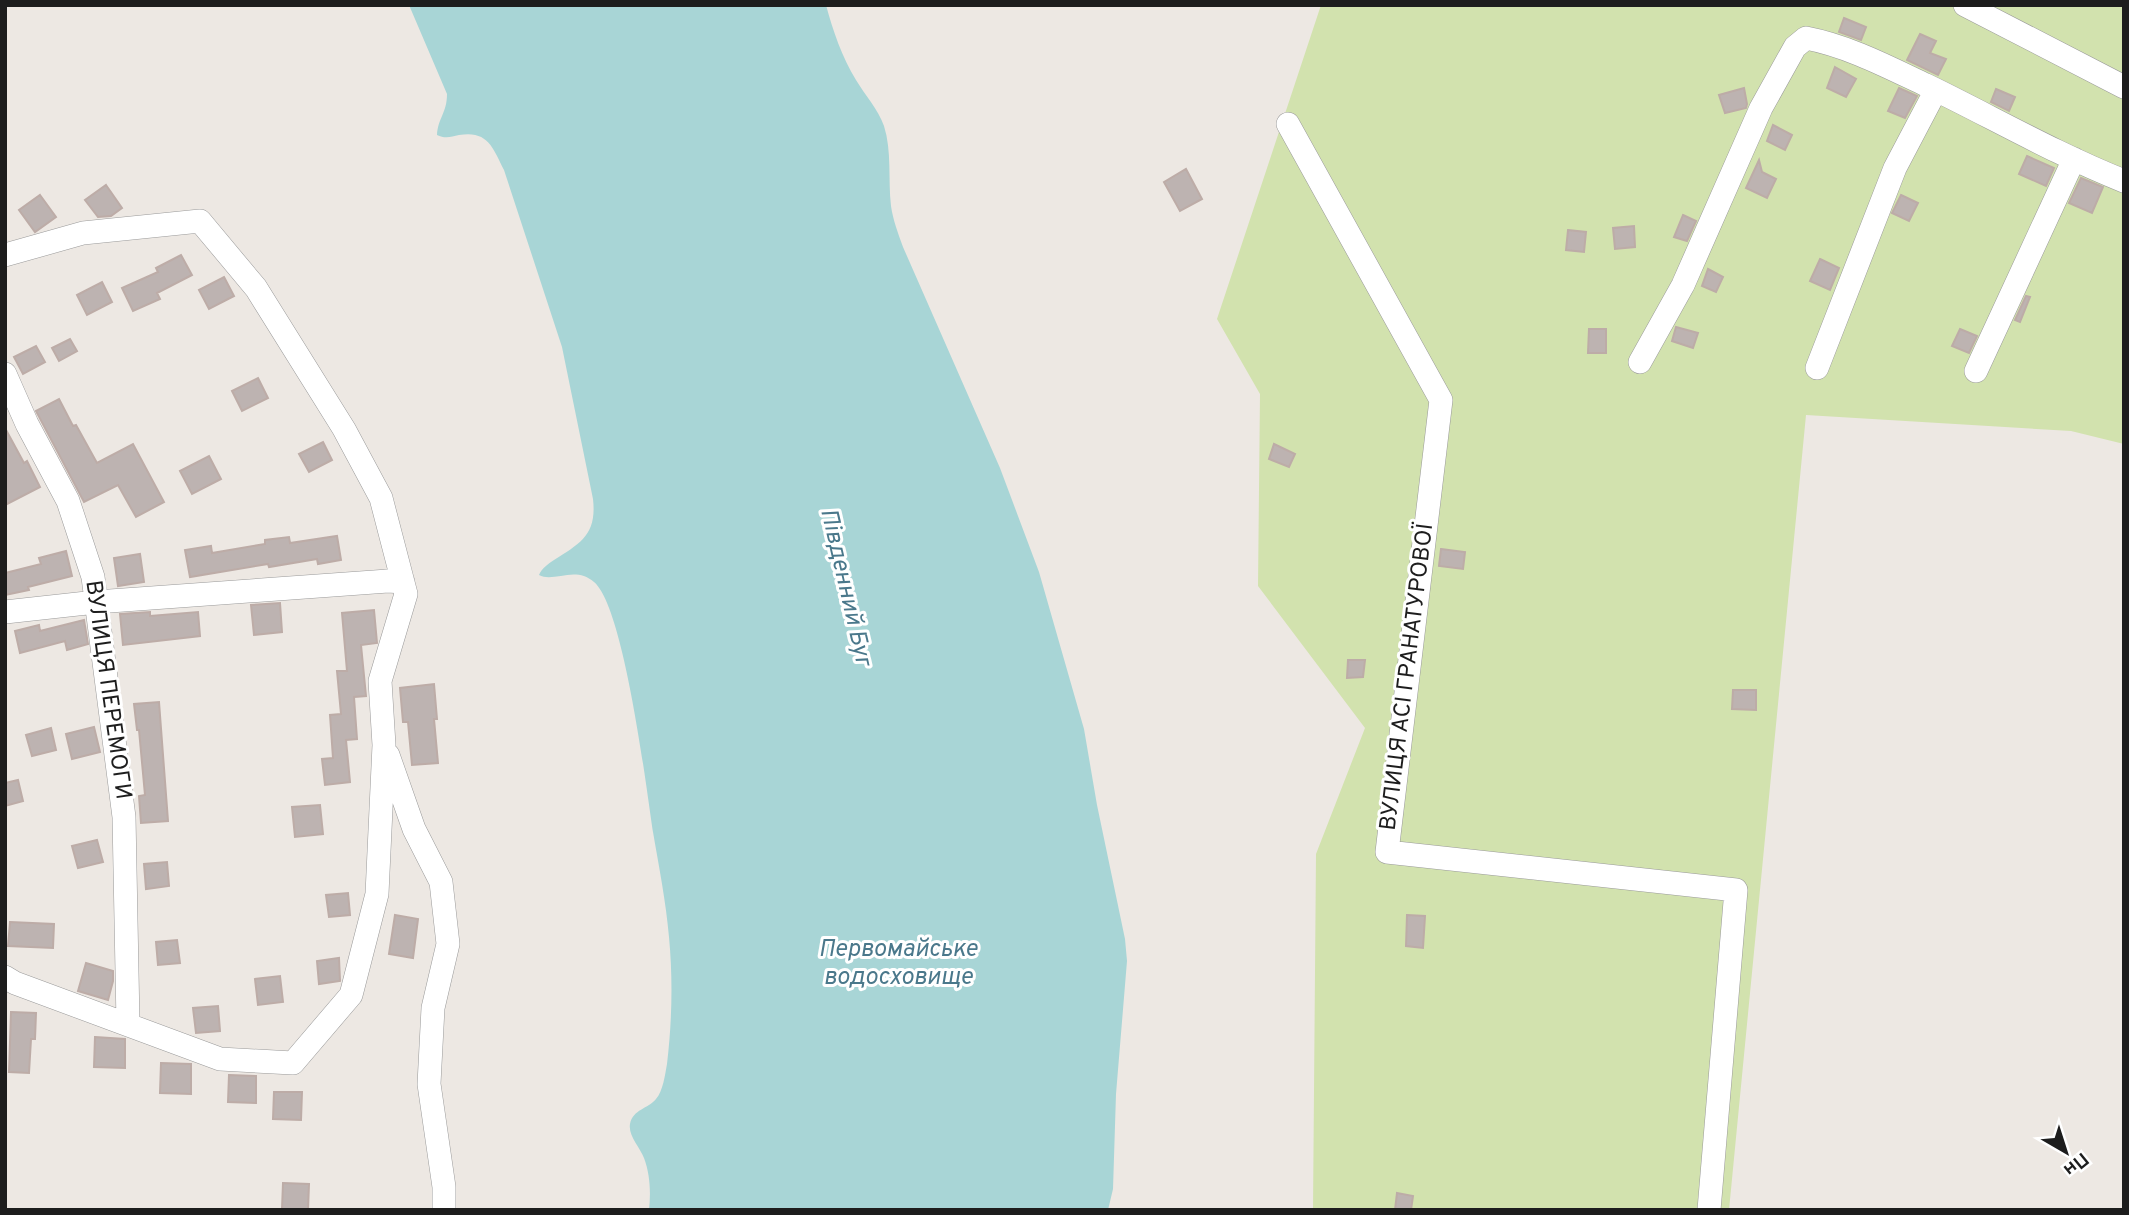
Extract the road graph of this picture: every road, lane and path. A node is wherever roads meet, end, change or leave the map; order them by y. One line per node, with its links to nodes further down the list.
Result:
1 (1965, 5): 2 (street)
2 (2124, 87)
3 (1936, 90): 5 (street); 8 (street); 9 (street)
4 (1288, 124): 19 (street, ВУЛИЦЯ АСІ ГРАНАТУРОВОЇ)
5 (2074, 159): 6 (street); 10 (street)
6 (2124, 181)
7 (5, 255): 12 (street)
8 (1640, 362)
9 (1817, 368)
10 (1976, 371)
11 (5, 374): 13 (street, ВУЛИЦЯ ПЕРЕМОГИ)
12 (403, 582): 13 (street); 15 (street)
13 (96, 602): 14 (street); 17 (street, ВУЛИЦЯ ПЕРЕМОГИ)
14 (5, 612)
15 (384, 745): 17 (street); 18 (street)
16 (5, 977): 17 (street)
17 (128, 1023)
18 (444, 1210)
19 (1709, 1210)

